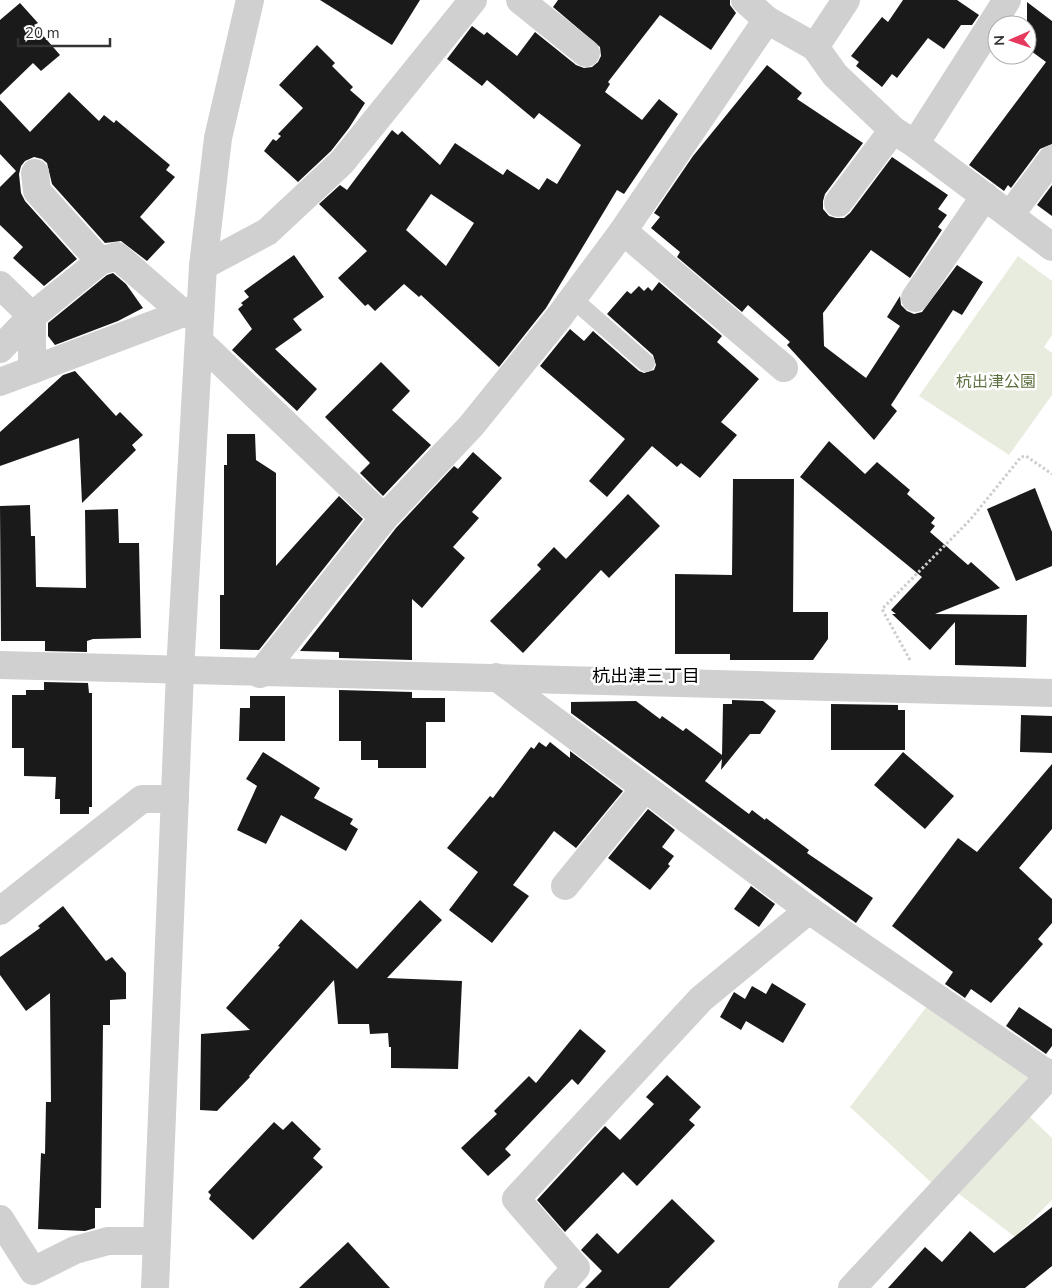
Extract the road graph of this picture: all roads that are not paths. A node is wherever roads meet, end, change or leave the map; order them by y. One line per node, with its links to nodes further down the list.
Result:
1 (250, 0): 19 (street)
2 (473, 0): 19 (street)
3 (520, 0): 9 (street)
4 (745, 0): 7 (street)
5 (846, 0): 8 (street)
6 (1007, 0): 10 (street)
7 (767, 20): 8 (street); 16 (street)
8 (815, 47): 10 (street)
9 (586, 53)
10 (904, 137): 13 (street); 14 (street)
11 (1052, 159): 15 (street)
12 (35, 173): 18 (street)
13 (985, 196): 15 (street); 21 (street)
14 (838, 203)
15 (1010, 215): 17 (street)
16 (623, 231): 22 (street); 28 (street)
17 (1052, 247)
18 (100, 261): 23 (street); 24 (street)
19 (204, 266): 23 (street)
20 (0, 285): 24 (street)
21 (915, 298)
22 (572, 299): 27 (lane); 31 (street)
23 (192, 310): 25 (street); 29 (street)
24 (32, 316): 26 (street); 29 (street)
25 (199, 341): 31 (street); 33 (street)
26 (0, 349)
27 (646, 363)
28 (784, 368)
29 (32, 370): 30 (street)
30 (0, 382)
31 (384, 518): 34 (street)
32 (0, 666): 33 (street)
33 (180, 671): 34 (street); 38 (street)
34 (260, 674): 35 (street)
35 (496, 677): 36 (street); 37 (street)
36 (1052, 693)
37 (645, 788): 39 (street); 40 (street)
38 (175, 799): 41 (street); 44 (street)
39 (565, 886)
40 (808, 910): 42 (street); 46 (street)
41 (0, 911)
42 (1051, 1075): 47 (street)
43 (0, 1219): 44 (street)
44 (157, 1242): 45 (street)
45 (155, 1288)
46 (558, 1288)
47 (852, 1288)

